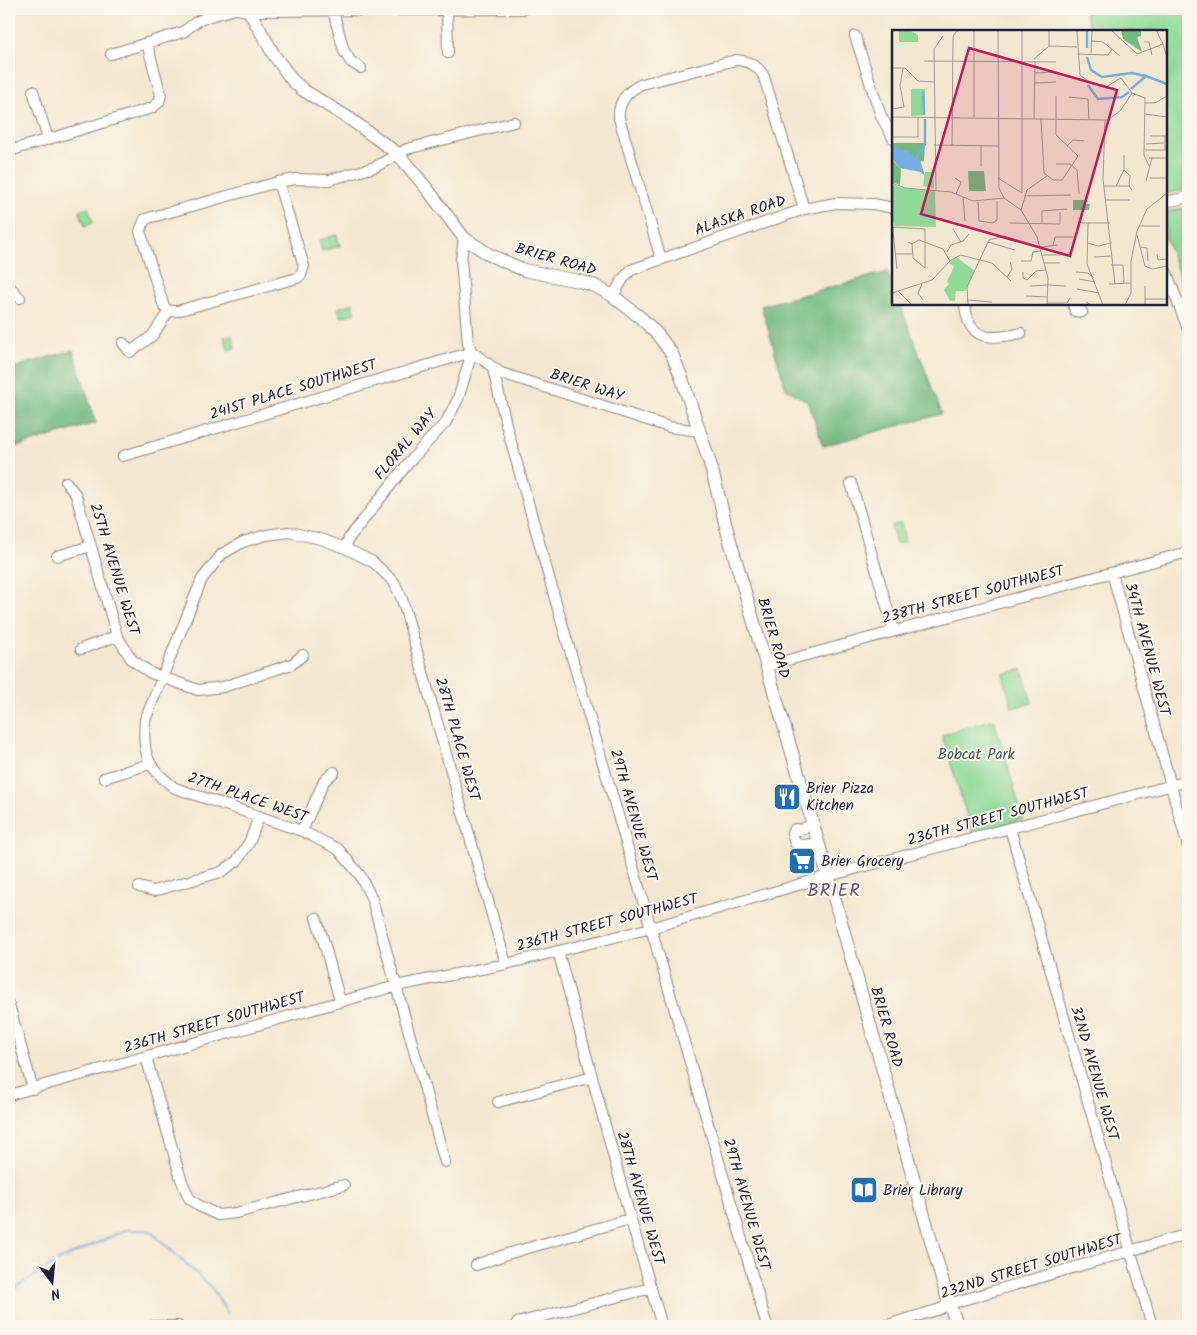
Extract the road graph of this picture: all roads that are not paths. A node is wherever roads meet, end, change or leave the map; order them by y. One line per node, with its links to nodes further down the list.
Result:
1 (242, 9): 5 (street); 7 (street); 16 (main road, BRIER ROAD)
2 (523, 9): 4 (street)
3 (378, 10): 4 (street); 5 (street)
4 (447, 10): 8 (street)
5 (333, 11): 10 (street)
6 (855, 36): 13 (street)
7 (147, 44): 9 (street); 14 (street)
8 (448, 53)
9 (111, 54)
10 (362, 68)
11 (33, 91): 14 (street)
12 (514, 122): 16 (street)
13 (892, 136)
14 (48, 139): 15 (street)
15 (9, 151)
16 (398, 154): 17 (street); 22 (main road, BRIER ROAD)
17 (278, 182): 30 (street); 30 (street)
18 (1188, 197): 19 (street)
19 (1167, 202)
20 (892, 208): 21 (street, ALASKA ROAD)
21 (804, 209): 23 (street, ALASKA ROAD); 23 (street)
22 (464, 238): 26 (main road, BRIER ROAD); 35 (street)
23 (661, 258): 26 (street, ALASKA ROAD)
24 (1167, 274): 32 (street)
25 (9, 286): 27 (street)
26 (613, 296): 37 (main road, BRIER ROAD)
27 (20, 298)
28 (965, 305): 33 (street)
29 (1073, 305): 31 (street)
30 (169, 311): 34 (street)
31 (1082, 312)
32 (1188, 329)
33 (1021, 333)
34 (123, 343)
35 (472, 352): 36 (street, BRIER WAY); 38 (street, 241ST PLACE SOUTHWEST); 42 (street, FLORAL WAY)
36 (494, 369): 37 (street, BRIER WAY); 66 (street, 29TH AVENUE WEST)
37 (700, 431): 50 (main road, BRIER ROAD)
38 (123, 456)
39 (66, 482): 41 (street, 25TH AVENUE WEST)
40 (851, 482): 46 (street)
41 (91, 546): 44 (street); 47 (street, 25TH AVENUE WEST)
42 (345, 548): 51 (street, 27TH PLACE WEST); 68 (street, 28TH PLACE WEST)
43 (1188, 552): 45 (street, 238TH STREET SOUTHWEST)
44 (57, 556)
45 (1112, 573): 46 (street, 238TH STREET SOUTHWEST); 56 (street, 34TH AVENUE WEST)
46 (894, 631): 50 (street, 238TH STREET SOUTHWEST)
47 (117, 636): 48 (street); 51 (street, 25TH AVENUE WEST)
48 (81, 649)
49 (303, 655): 51 (street, 25TH AVENUE WEST)
50 (766, 666): 58 (main road, BRIER ROAD)
51 (163, 678): 52 (street, 27TH PLACE WEST)
52 (150, 764): 54 (street); 57 (street, 27TH PLACE WEST)
53 (334, 772): 60 (street)
54 (104, 778)
55 (1188, 781): 56 (street, 236TH STREET SOUTHWEST)
56 (1171, 786): 59 (street, 236TH STREET SOUTHWEST); 62 (street, 34TH AVENUE WEST)
57 (259, 816): 60 (street, 27TH PLACE WEST); 64 (street)
58 (807, 827): 61 (main road, BRIER ROAD); 61 (street)
59 (1010, 828): 63 (street, 236TH STREET SOUTHWEST); 81 (street, 32ND AVENUE WEST)
60 (302, 831): 69 (street, 27TH PLACE WEST)
61 (812, 844): 63 (main road, BRIER ROAD)
62 (1188, 847)
63 (828, 876): 66 (street, 236TH STREET SOUTHWEST); 84 (main road, BRIER ROAD)
64 (139, 887)
65 (316, 918): 70 (street)
66 (651, 928): 67 (street, 236TH STREET SOUTHWEST); 89 (street, 29TH AVENUE WEST)
67 (558, 951): 68 (street, 236TH STREET SOUTHWEST); 73 (street, 28TH AVENUE WEST)
68 (506, 964): 69 (street, 236TH STREET SOUTHWEST)
69 (396, 986): 70 (street, 236TH STREET SOUTHWEST); 77 (street, 27TH PLACE WEST)
70 (340, 1001): 72 (street, 236TH STREET SOUTHWEST)
71 (9, 1005): 74 (street)
72 (146, 1057): 74 (street, 236TH STREET SOUTHWEST); 78 (street)
73 (592, 1077): 76 (street); 79 (street, 28TH AVENUE WEST)
74 (33, 1089): 75 (street, 236TH STREET SOUTHWEST)
75 (9, 1095)
76 (498, 1102)
77 (445, 1162)
78 (344, 1185)
79 (630, 1219): 82 (street); 83 (street, 28TH AVENUE WEST)
80 (1188, 1234): 81 (street, 232ND STREET SOUTHWEST)
81 (1130, 1251): 84 (street, 232ND STREET SOUTHWEST); 92 (street, 32ND AVENUE WEST)
82 (476, 1265)
83 (651, 1288): 87 (street); 88 (street, 28TH AVENUE WEST)
84 (949, 1304): 90 (street, 232ND STREET SOUTHWEST); 91 (main road, BRIER ROAD)
85 (152, 1326): 86 (street)
86 (178, 1326)
87 (515, 1326)
88 (662, 1326)
89 (767, 1326)
90 (884, 1326)
91 (958, 1326)
92 (1152, 1326)

